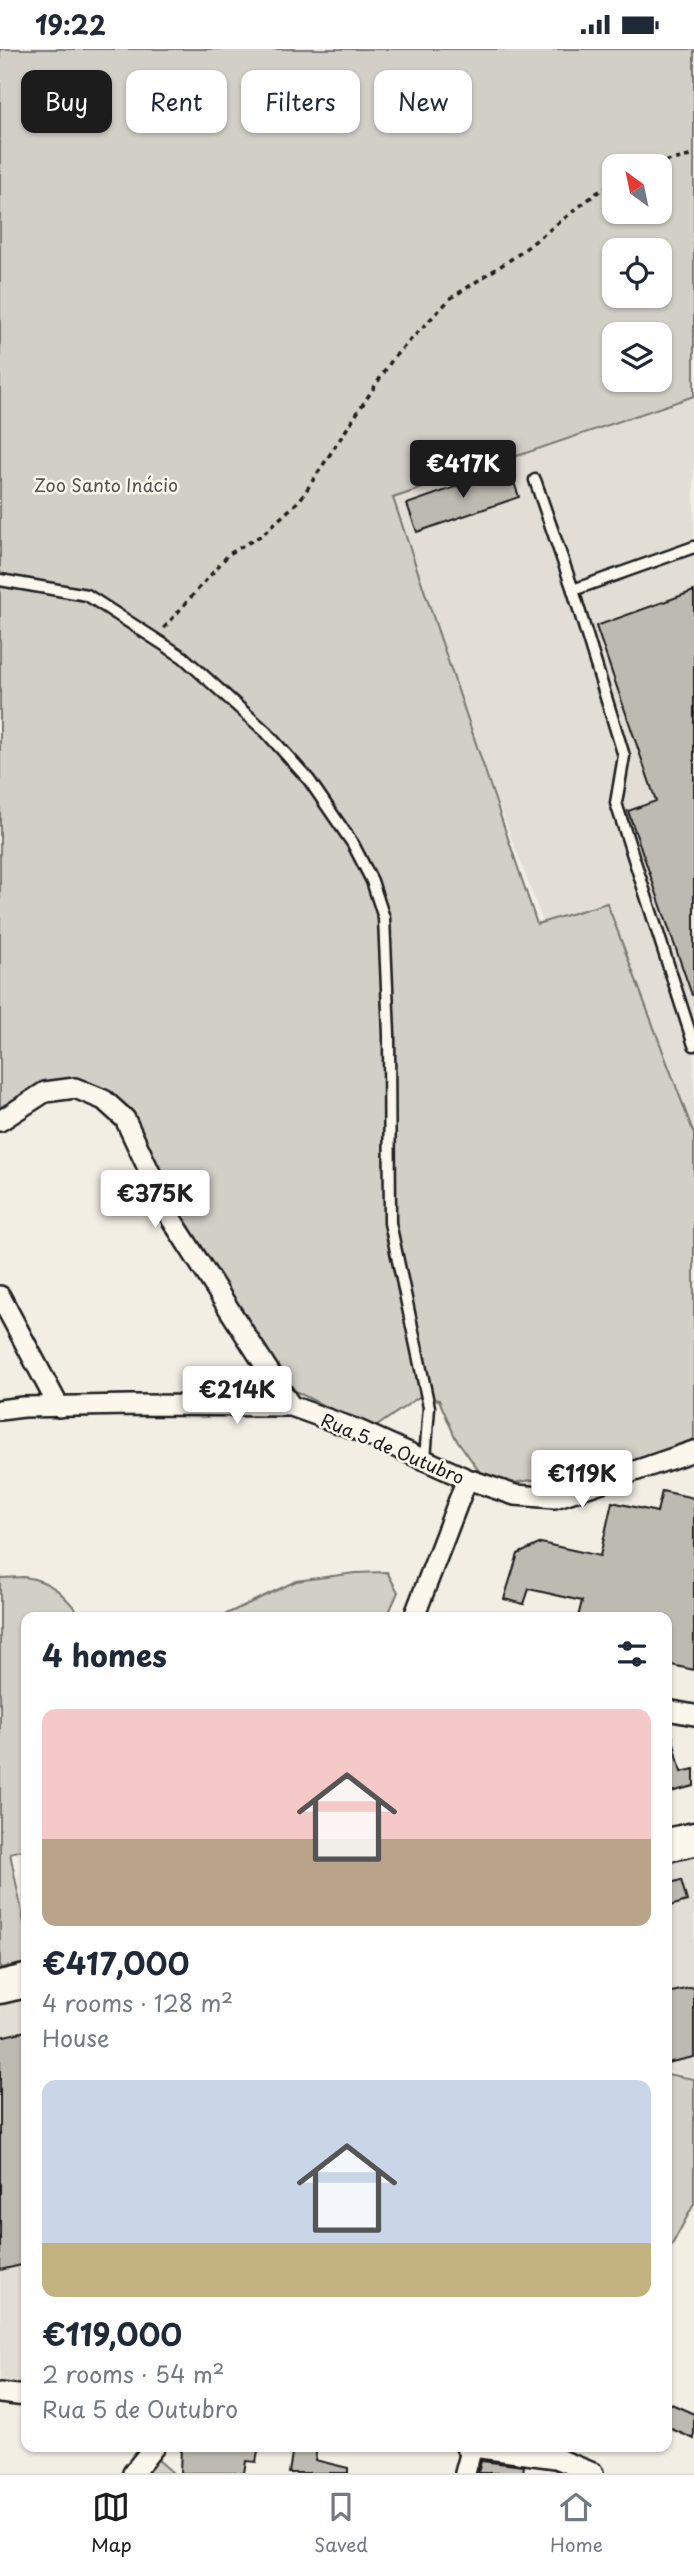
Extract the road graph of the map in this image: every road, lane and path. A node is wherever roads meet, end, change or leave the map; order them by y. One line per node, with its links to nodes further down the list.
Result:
1 (694, 155): 2 (path)
2 (672, 160)
3 (602, 191): 8 (path)
4 (535, 480): 7 (lane)
5 (694, 547): 7 (lane)
6 (0, 580): 8 (lane)
7 (573, 590): 9 (lane)
8 (157, 639): 16 (lane)
9 (694, 1045)
10 (0, 1121): 12 (street)
11 (0, 1297): 13 (street)
12 (291, 1406): 13 (street, Rua 5 de Outubro); 16 (street, Rua 5 de Outubro)
13 (58, 1407): 14 (street, Rua 5 de Outubro)
14 (0, 1411)
15 (694, 1451): 17 (street, Rua 5 de Outubro)
16 (425, 1459): 17 (street, Rua 5 de Outubro)
17 (467, 1479): 18 (street)
18 (416, 1612)
19 (672, 1711): 20 (street)
20 (694, 1714)
21 (694, 1839): 22 (main road)
22 (672, 1844)
23 (21, 1983): 24 (main road)
24 (0, 1987)
25 (0, 2393): 26 (street)
26 (21, 2395)
27 (150, 2452): 30 (street)
28 (470, 2452): 31 (street)
29 (510, 2452): 32 (street)
30 (133, 2473)
31 (465, 2473)
32 (593, 2473)

